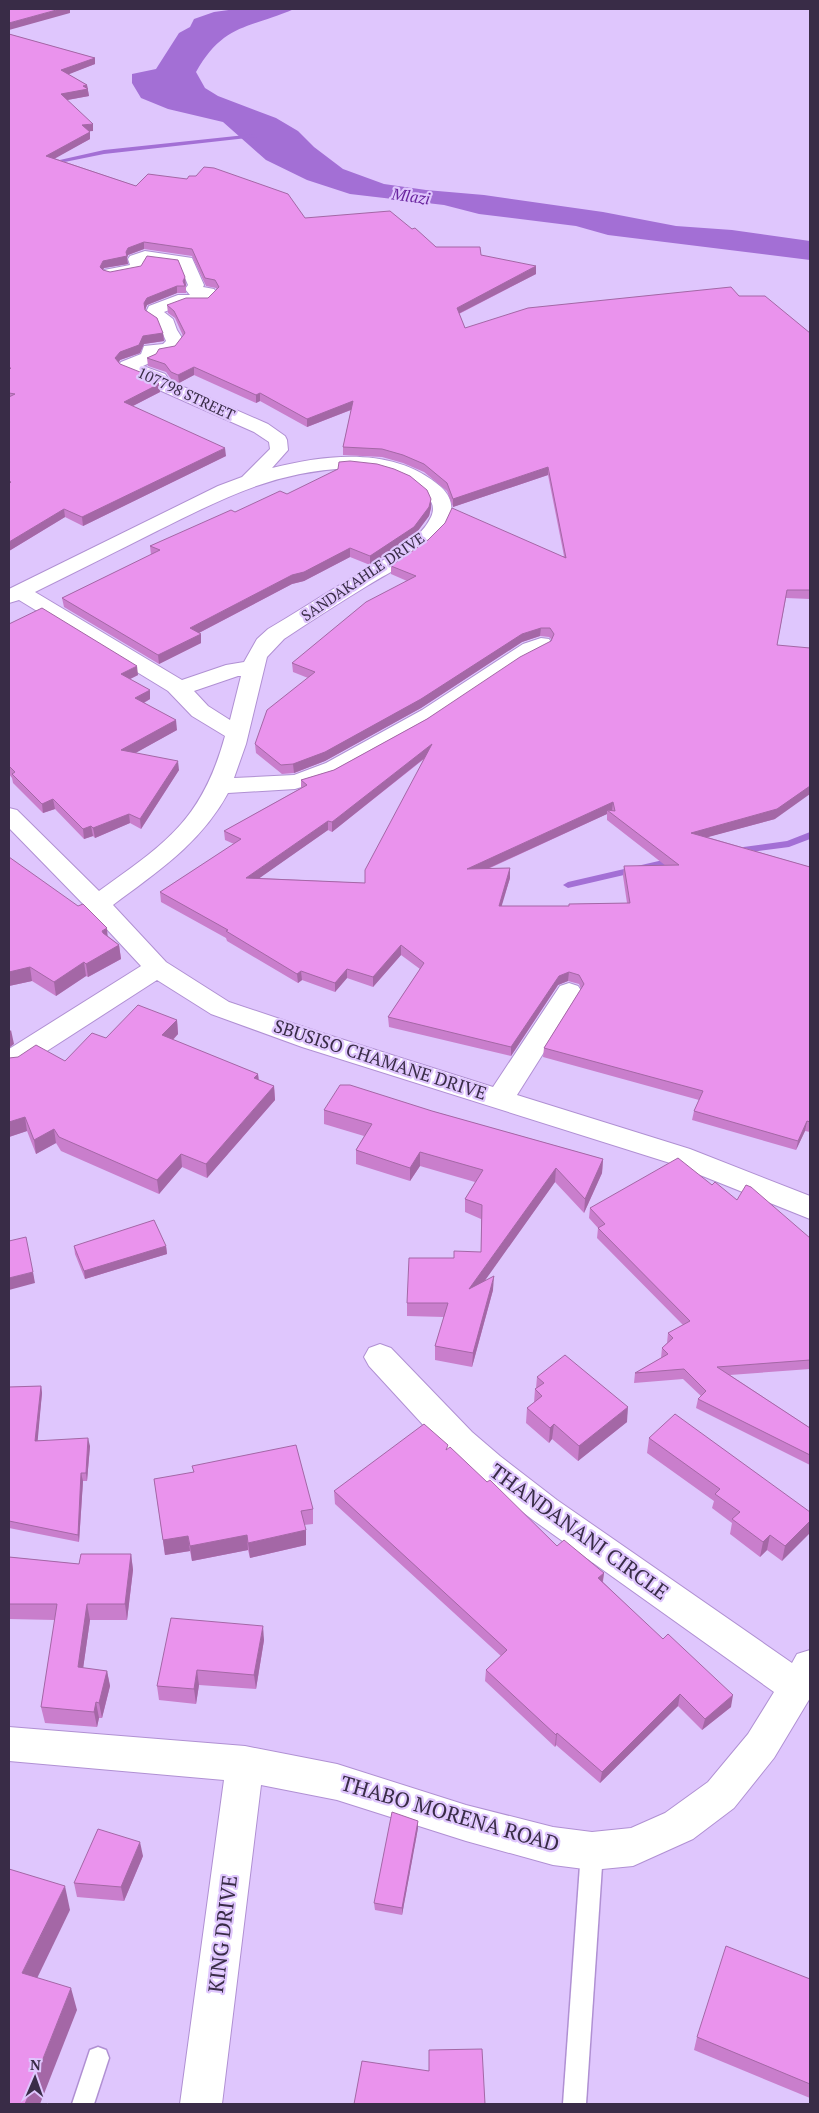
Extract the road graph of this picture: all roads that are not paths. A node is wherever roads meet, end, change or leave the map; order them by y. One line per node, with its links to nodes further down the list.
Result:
1 (110, 273): 2 (street, 107798 STREET)
2 (250, 480): 3 (street, SANDAKAHLE DRIVE); 5 (street, SANDAKAHLE DRIVE)
3 (14, 594): 6 (street)
4 (542, 644): 8 (street)
5 (253, 667): 6 (street); 7 (street, SANDAKAHLE DRIVE)
6 (179, 689): 7 (street)
7 (236, 733): 8 (street, SANDAKAHLE DRIVE)
8 (219, 786): 10 (street, SANDAKAHLE DRIVE)
9 (9, 816): 10 (street, SBUSISO CHAMANE DRIVE)
10 (98, 904): 11 (street, SBUSISO CHAMANE DRIVE)
11 (157, 968): 13 (street); 14 (street, SBUSISO CHAMANE DRIVE)
12 (569, 992): 14 (street)
13 (9, 1062)
14 (500, 1099): 15 (street, SBUSISO CHAMANE DRIVE)
15 (810, 1207)
16 (380, 1357): 17 (street, THANDANANI CIRCLE)
17 (803, 1677): 20 (street, THABO MORENA ROAD)
18 (9, 1744): 19 (street, THABO MORENA ROAD)
19 (245, 1764): 20 (street, THABO MORENA ROAD); 23 (street, KING DRIVE)
20 (592, 1851): 24 (lane)
21 (98, 2058): 22 (lane)
22 (83, 2104)
23 (201, 2104)
24 (574, 2104)

